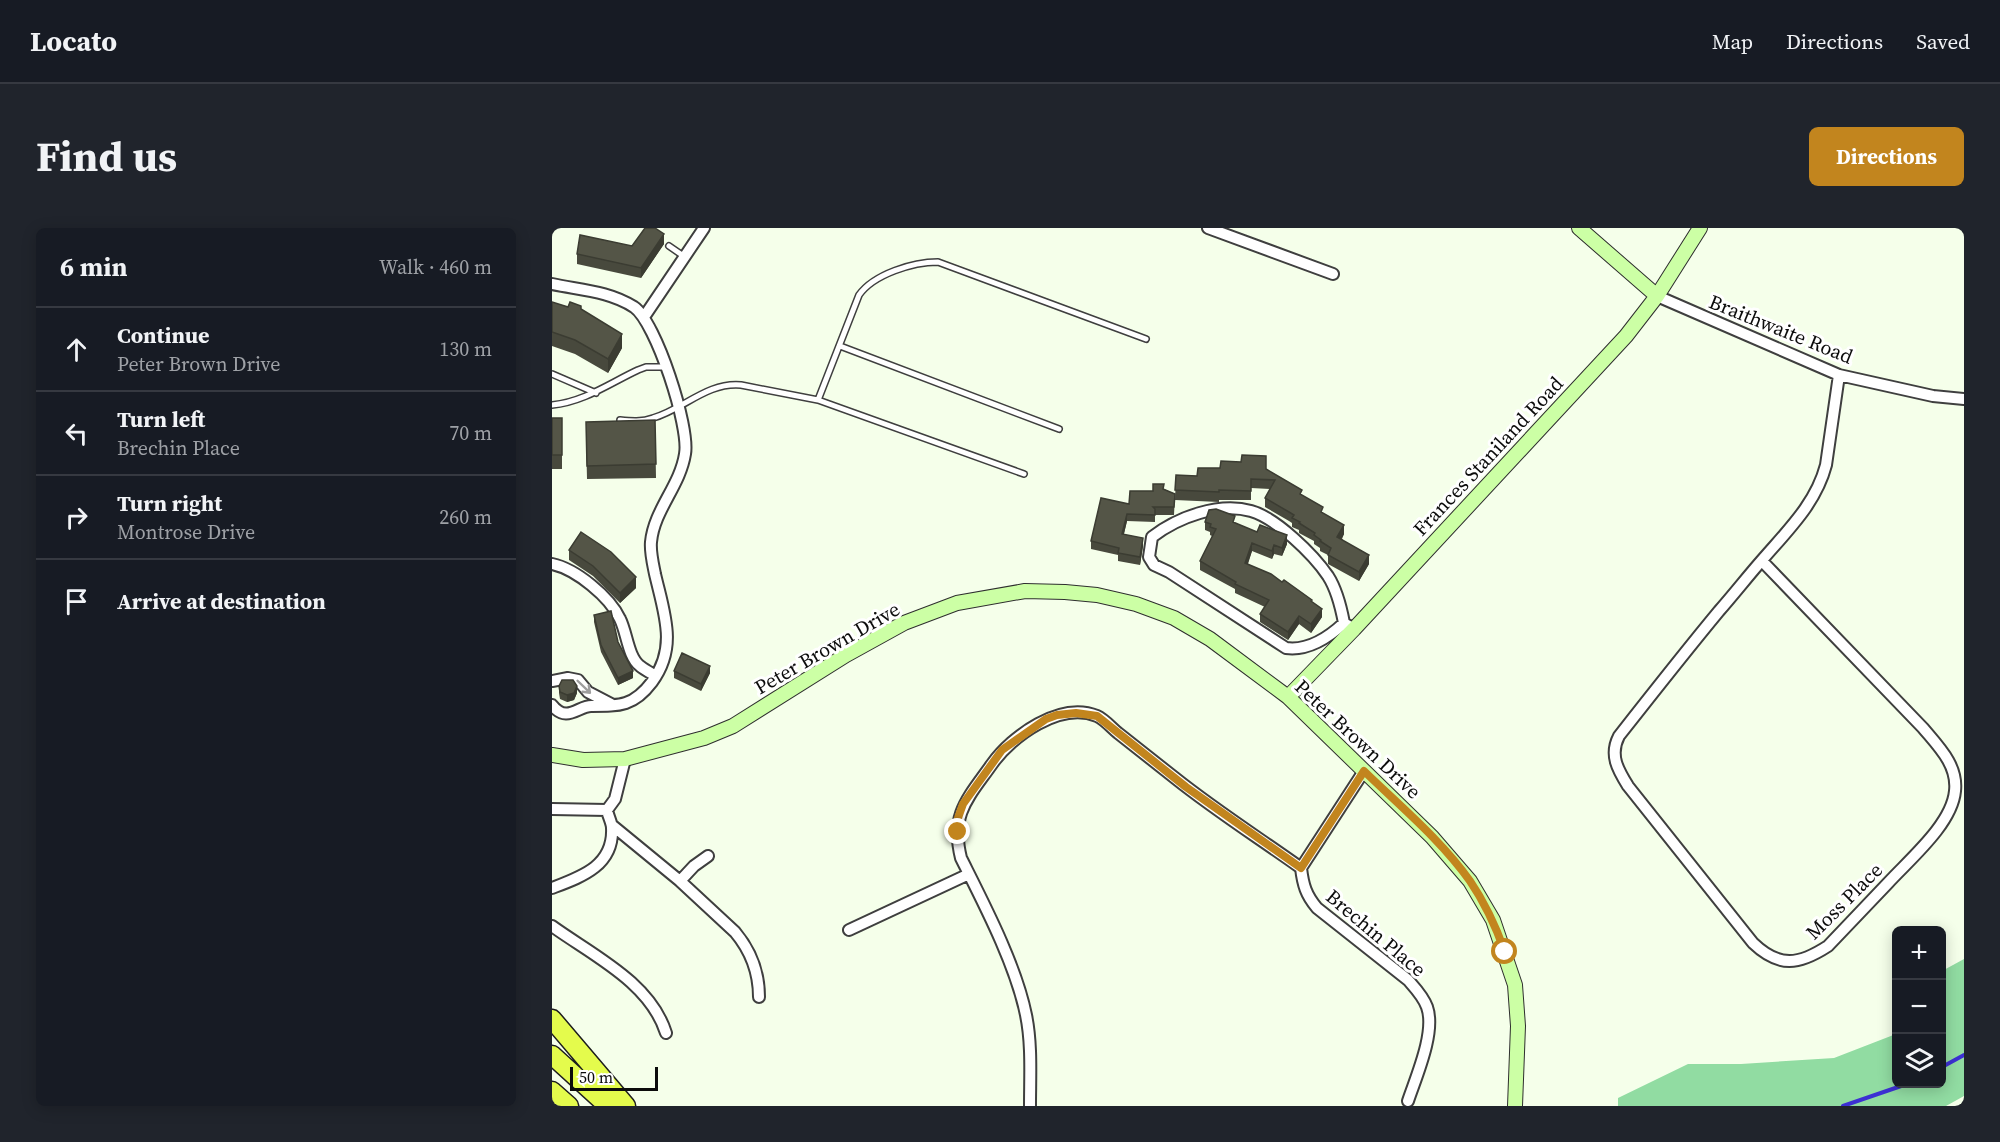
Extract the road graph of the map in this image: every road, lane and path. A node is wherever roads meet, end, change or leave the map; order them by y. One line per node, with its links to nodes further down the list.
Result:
1 (704, 228): 6 (street)
2 (1208, 228): 7 (street)
3 (1579, 228): 9 (street)
4 (1700, 228): 9 (street, Frances Staniland Road)
5 (669, 246): 6 (lane)
6 (685, 257): 10 (street)
7 (1333, 274)
8 (552, 284): 10 (street)
9 (1658, 296): 15 (street, Braithwaite Road); 26 (street, Frances Staniland Road)
10 (644, 317): 13 (street)
11 (1146, 339): 12 (lane)
12 (840, 346): 18 (lane); 22 (lane)
13 (666, 367): 16 (lane); 20 (street)
14 (552, 374): 16 (lane)
15 (1839, 375): 17 (street, Braithwaite Road); 24 (street, Moss Place)
16 (596, 393): 19 (lane)
17 (1964, 399)
18 (818, 400): 20 (lane); 23 (lane)
19 (552, 405)
20 (679, 407): 21 (lane); 27 (street)
21 (620, 420)
22 (1059, 429)
23 (1024, 474)
24 (1762, 561): 24 (street, Moss Place)
25 (552, 564): 27 (street)
26 (1349, 626): 26 (street); 29 (street, Frances Staniland Road)
27 (656, 676): 31 (street)
28 (552, 681): 31 (street, one-way to 31)
29 (1288, 697): 33 (street, Peter Brown Drive); 34 (street, Peter Brown Drive)
30 (552, 705): 31 (street)
31 (614, 706)
32 (552, 755): 33 (street, Peter Brown Drive)
33 (625, 759): 36 (street)
34 (1364, 771): 39 (street); 55 (street, Peter Brown Drive)
35 (552, 808): 36 (street)
36 (607, 810): 37 (street)
37 (613, 826): 41 (street); 42 (street)
38 (708, 856): 41 (street)
39 (1301, 868): 40 (street); 50 (street, Brechin Place)
40 (969, 874): 44 (street); 54 (street)
41 (681, 881): 45 (street)
42 (552, 888)
43 (552, 926): 47 (street)
44 (849, 930)
45 (759, 997)
46 (552, 1019): 53 (highway)
47 (666, 1033)
48 (552, 1055): 52 (highway)
49 (552, 1091): 51 (highway)
50 (1408, 1101)
51 (569, 1106)
52 (608, 1106)
53 (626, 1106)
54 (1030, 1106)
55 (1515, 1106)

